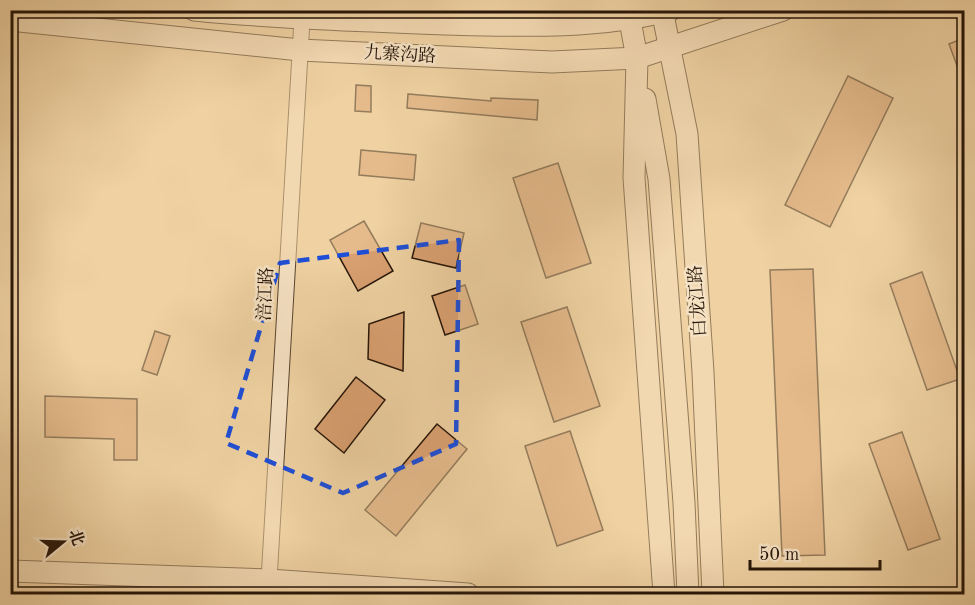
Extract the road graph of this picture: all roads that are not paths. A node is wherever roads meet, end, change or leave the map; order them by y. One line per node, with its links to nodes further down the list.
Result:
1 (194, 10): 4 (street, 九寨沟路)
2 (783, 10): 7 (street, 九寨沟路)
3 (665, 11): 5 (street, 九寨沟路); 7 (street, 白龙江路)
4 (301, 15): 5 (street, 九寨沟路); 8 (street, 涪江路)
5 (629, 15): 9 (street)
6 (10, 20): 8 (street, 九寨沟路)
7 (671, 48): 9 (street, 九寨沟路); 15 (street, 白龙江路)
8 (300, 50): 9 (street, 九寨沟路); 11 (street, 涪江路)
9 (637, 58): 13 (street); 14 (street)
10 (10, 572): 11 (street)
11 (269, 580): 12 (street)
12 (468, 594)
13 (664, 594)
14 (688, 594)
15 (713, 594)

